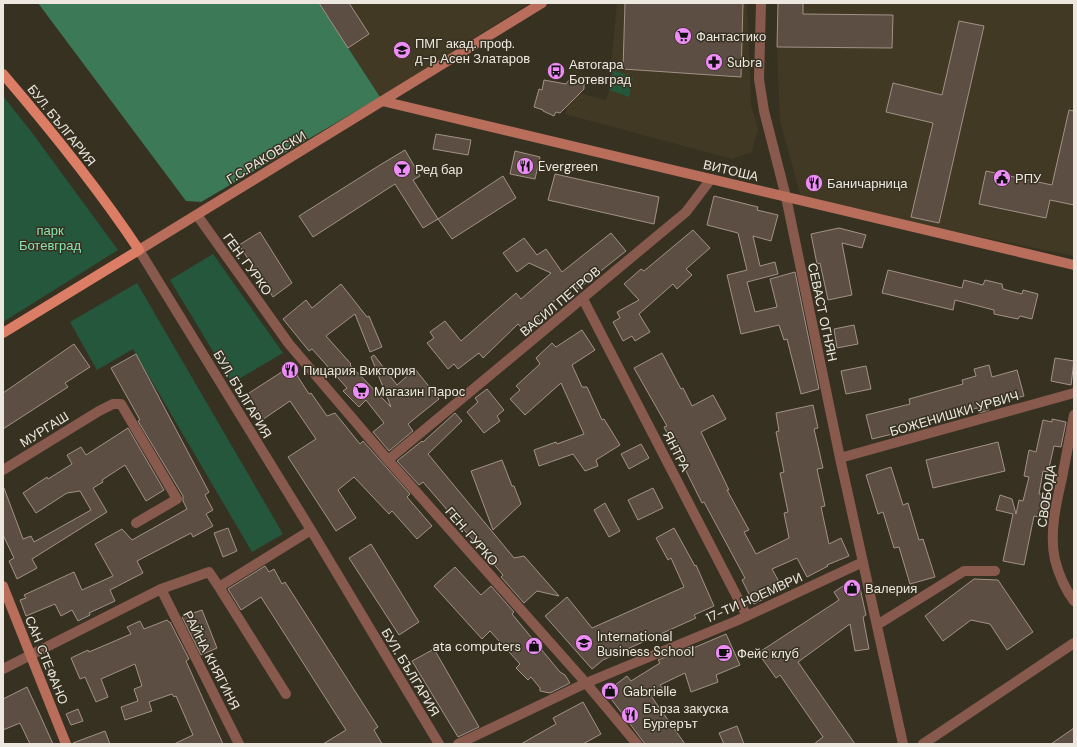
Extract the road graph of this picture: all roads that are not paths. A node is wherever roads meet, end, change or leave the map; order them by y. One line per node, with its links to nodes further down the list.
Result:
1 (542, 3): 4 (street, Г.С.РАКОВСКИ)
2 (762, 3): 6 (street, СЕВАСТ ОГНЯН)
3 (3, 74): 8 (main road, БУЛ. БЪЛГАРИЯ)
4 (382, 101): 5 (street, ВИТОША); 7 (street, Г.С.РАКОВСКИ)
5 (711, 179): 6 (street, ВИТОША); 10 (street, ВАСИЛ ПЕТРОВ)
6 (786, 197): 9 (street, ВИТОША); 14 (street, СЕВАСТ ОГНЯН)
7 (197, 215): 8 (street, Г.С.РАКОВСКИ); 15 (street, ГЕН. ГУРКО)
8 (139, 250): 11 (main road, Г.С.РАКОВСКИ); 18 (street, БУЛ. БЪЛГАРИЯ)
9 (1074, 265)
10 (583, 299): 15 (street, ВАСИЛ ПЕТРОВ); 25 (street, ЯНТРА)
11 (3, 333)
12 (1074, 393): 14 (street, БОЖЕНИШКИ УРВИЧ)
13 (1074, 415): 24 (street, СВОБОДА)
14 (840, 458): 19 (street, СЕВАСТ ОГНЯН)
15 (388, 460): 30 (street, ГЕН. ГУРКО)
16 (3, 470): 17 (street, МУРГАШ)
17 (136, 523)
18 (311, 530): 22 (street); 34 (street, БУЛ. БЪЛГАРИЯ)
19 (863, 562): 25 (street, 17-ТИ НОЕМВРИ); 26 (street, СЕВАСТ ОГНЯН)
20 (995, 571): 26 (street)
21 (3, 586): 28 (street, САН СТЕФАНО)
22 (219, 587): 23 (street); 31 (street)
23 (161, 589): 28 (street); 33 (street, РАЙНА КНЯГИНЯ)
24 (1074, 602)
25 (747, 616): 30 (street, 17-ТИ НОЕМВРИ)
26 (877, 625): 37 (street, СЕВАСТ ОГНЯН)
27 (1074, 643): 38 (street)
28 (31, 655): 29 (street); 32 (street, САН СТЕФАНО)
29 (3, 669)
30 (586, 683): 35 (street, 17-ТИ НОЕМВРИ); 36 (street, ГЕН. ГУРКО)
31 (286, 694)
32 (66, 744)
33 (239, 744)
34 (439, 744)
35 (458, 744)
36 (637, 744)
37 (903, 744)
38 (923, 744)

